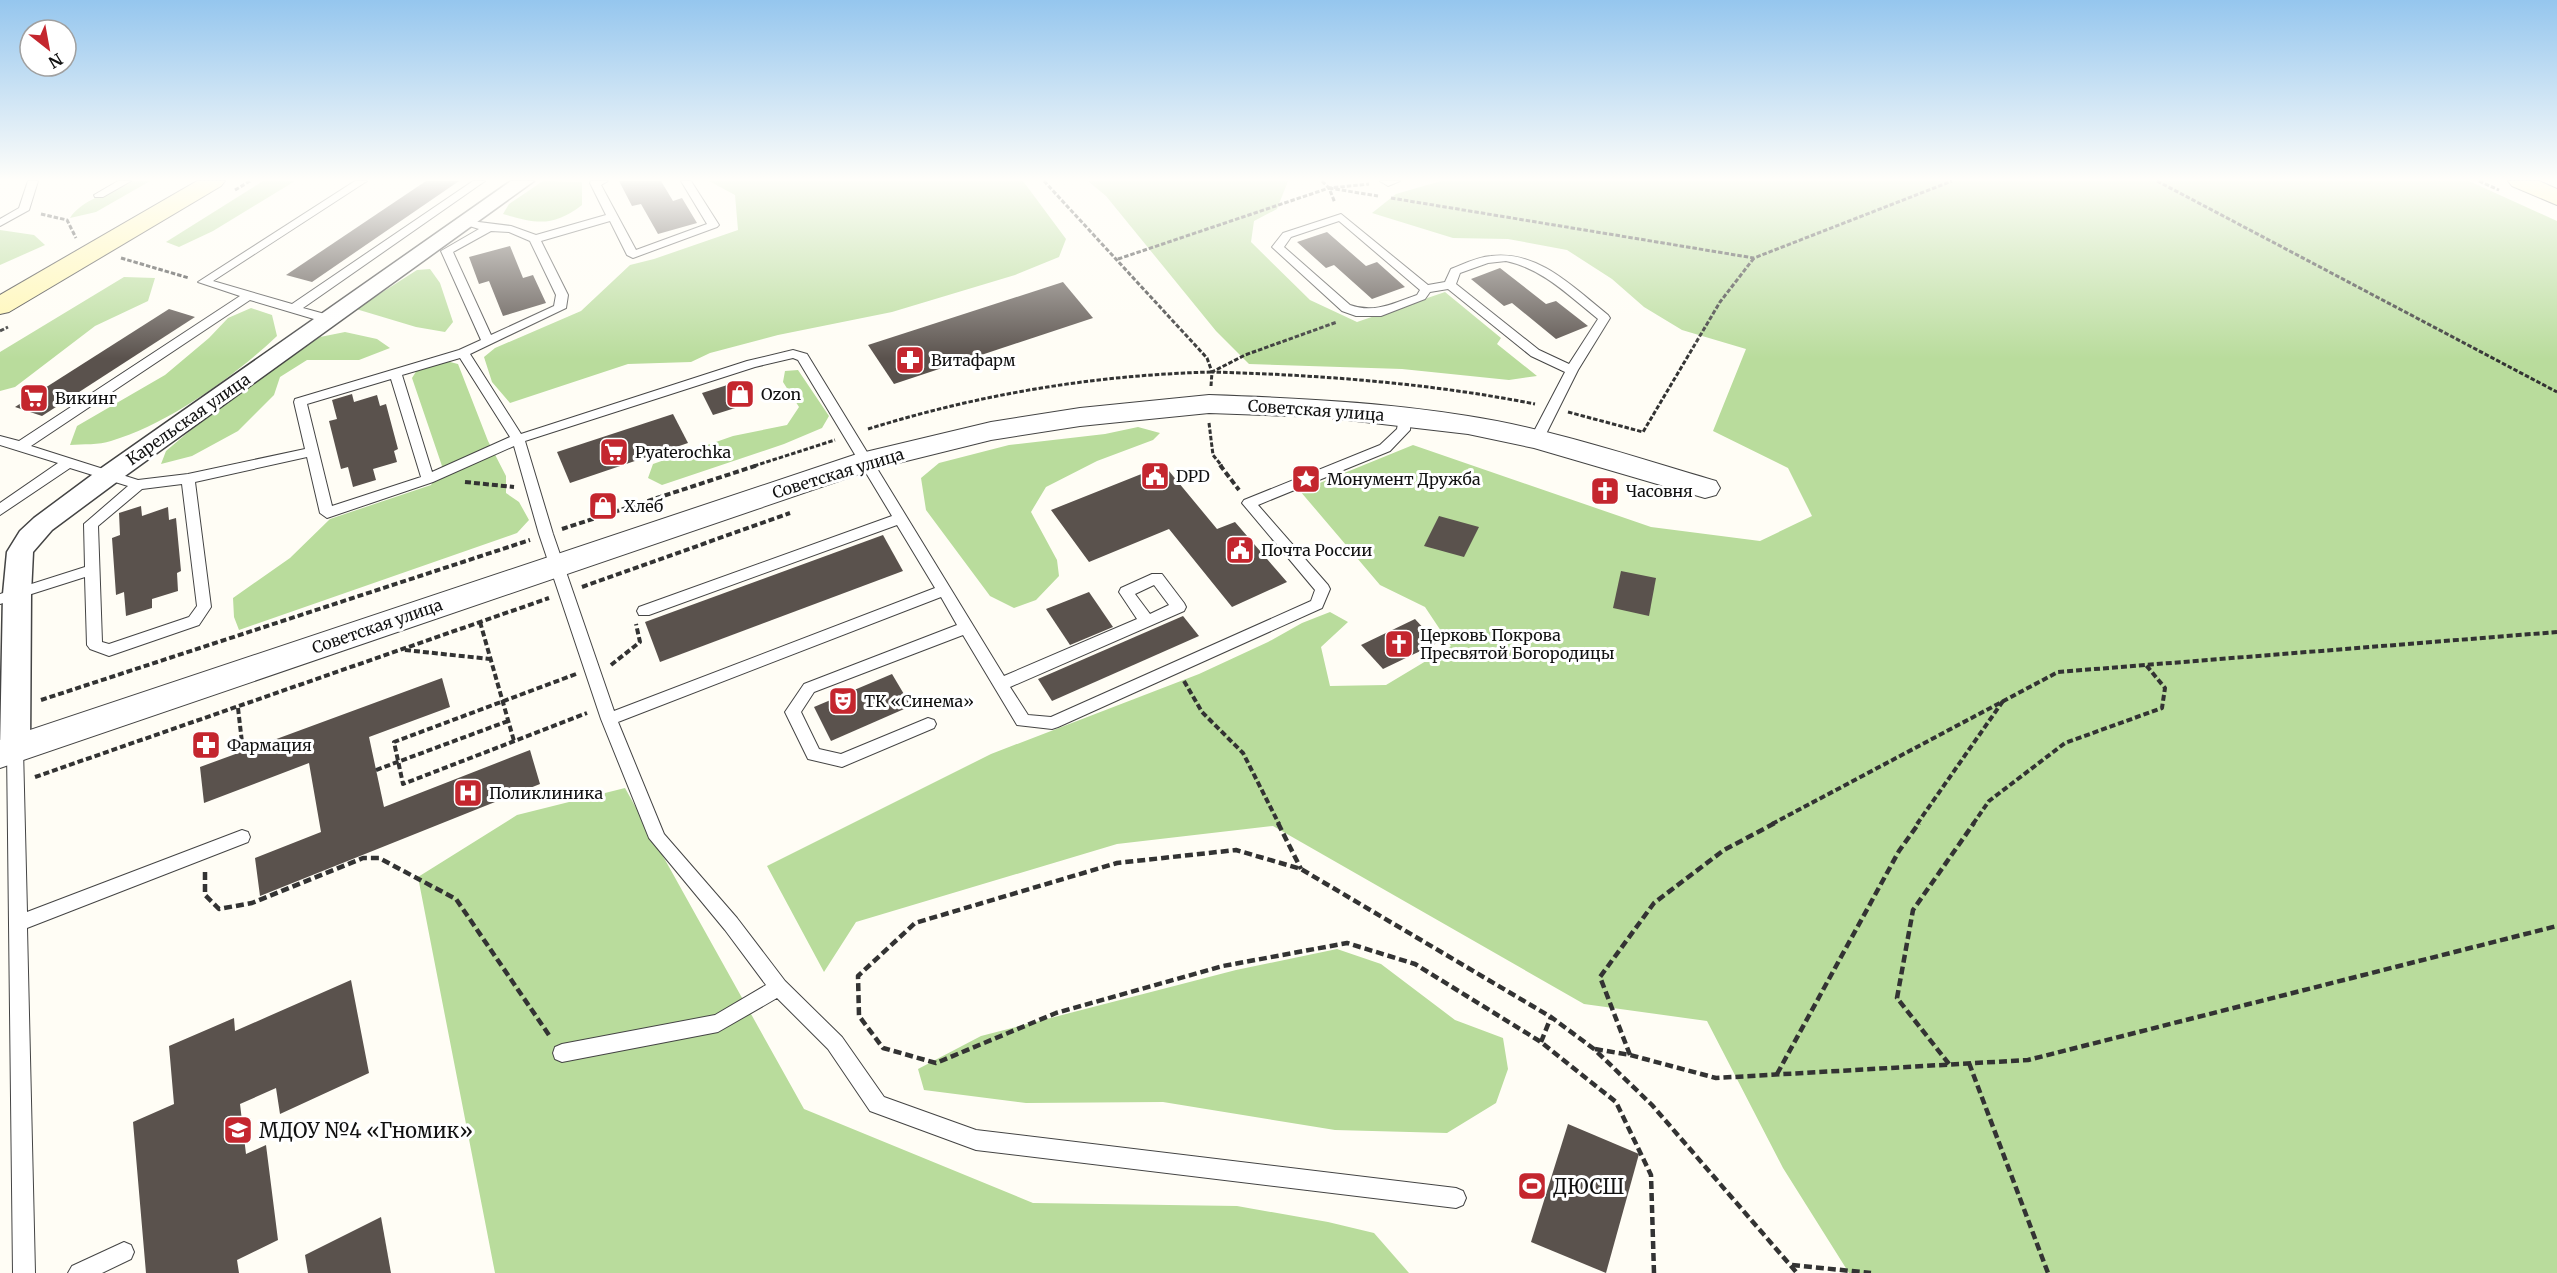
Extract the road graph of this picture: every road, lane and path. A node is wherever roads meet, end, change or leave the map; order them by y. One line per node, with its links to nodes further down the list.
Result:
1 (78, 240): 17 (path)
2 (112, 240): 17 (main road)
3 (269, 240): 21 (lane)
4 (393, 240): 26 (lane)
5 (453, 240): 27 (street, Карельская улица)
6 (460, 240): 29 (lane)
7 (536, 240): 29 (lane)
8 (625, 240): 9 (lane)
9 (672, 240)
10 (1100, 240): 20 (path)
11 (1173, 240): 20 (path)
12 (1283, 240): 23 (lane)
13 (1369, 240): 23 (lane)
14 (1647, 240): 19 (path)
15 (1799, 240): 19 (path)
16 (2266, 240): 34 (path)
17 (94, 251): 25 (main road)
18 (120, 258): 21 (path)
19 (1754, 258): 35 (path)
20 (1118, 259): 32 (path)
21 (204, 282): 24 (lane)
22 (1450, 285): 23 (lane); 31 (lane); 31 (lane)
23 (1426, 289)
24 (248, 296): 26 (lane); 42 (lane)
25 (0, 306)
26 (293, 309): 27 (lane)
27 (328, 319): 46 (street, Карельская улица)
28 (1338, 321): 32 (path)
29 (488, 342): 30 (lane)
30 (463, 353): 33 (lane); 39 (lane)
31 (1572, 370): 35 (lane)
32 (1212, 372): 35 (path); 37 (path); 38 (path)
33 (395, 373): 43 (lane); 48 (lane)
34 (2557, 392)
35 (1553, 408): 40 (lane)
36 (1404, 416): 37 (street, Советская улица); 40 (street, Советская улица); 52 (lane)
37 (1210, 418): 44 (street, Советская улица); 52 (path)
38 (850, 435): 39 (lane); 44 (lane); 56 (path)
39 (519, 439): 48 (lane); 50 (lane)
40 (1538, 439): 51 (street, Советская улица)
41 (0, 440): 42 (lane)
42 (21, 446): 45 (lane)
43 (311, 452): 47 (lane); 48 (lane)
44 (867, 461): 55 (lane); 58 (street, Советская улица)
45 (69, 462): 46 (lane); 54 (lane)
46 (109, 475): 49 (lane); 60 (street, Карельская улица)
47 (188, 479): 49 (lane); 57 (lane)
48 (428, 479): 50 (path)
49 (138, 485): 57 (lane)
50 (531, 488): 56 (lane)
51 (1705, 488)
52 (1249, 503): 69 (lane)
53 (801, 509): 58 (path)
54 (0, 510)
55 (901, 518): 59 (lane); 61 (lane)
56 (546, 534): 58 (lane); 74 (path)
57 (92, 570): 60 (lane)
58 (562, 579): 63 (path); 70 (lane); 80 (street, Советская улица)
59 (944, 590): 64 (lane); 76 (lane)
60 (8, 596): 74 (street, Карельская улица)
61 (644, 611): 70 (path)
62 (1147, 621): 71 (lane)
63 (480, 622): 66 (path); 67 (path)
64 (965, 628): 71 (lane); 78 (lane)
65 (2557, 632): 68 (path)
66 (403, 650): 67 (path); 75 (path)
67 (490, 659): 73 (path)
68 (2145, 665): 72 (path); 97 (path)
69 (1176, 667): 71 (lane); 87 (path)
70 (594, 673): 73 (path); 76 (lane)
71 (1001, 684)
72 (2004, 700): 95 (path); 98 (path)
73 (503, 702): 77 (path); 82 (path)
74 (15, 708): 80 (street, Карельская улица)
75 (237, 708): 81 (path); 84 (path)
76 (607, 713): 79 (path); 90 (lane)
77 (508, 721): 79 (path); 82 (path)
78 (928, 724)
79 (514, 741): 82 (path)
80 (8, 752): 84 (lane)
81 (243, 752)
82 (399, 762): 83 (path)
83 (376, 770)
84 (16, 783): 88 (lane)
85 (242, 837): 86 (lane)
86 (204, 851): 88 (lane); 94 (path)
87 (1301, 870): 91 (path); 92 (path)
88 (17, 924): 102 (lane)
89 (2557, 926): 96 (path)
90 (779, 987): 94 (lane); 99 (lane)
91 (1551, 1017): 92 (path); 93 (path)
92 (1541, 1042): 104 (path)
93 (1594, 1049): 95 (path); 101 (path)
94 (562, 1053)
95 (1630, 1055): 98 (path)
96 (1969, 1063): 97 (path); 107 (path)
97 (1949, 1064): 98 (path)
98 (1777, 1074)
99 (1456, 1198)
100 (124, 1252): 103 (lane)
101 (1792, 1265): 105 (path); 106 (path)
102 (24, 1273)
103 (79, 1273)
104 (1654, 1273)
105 (1797, 1273)
106 (1870, 1273)
107 (2048, 1273)

